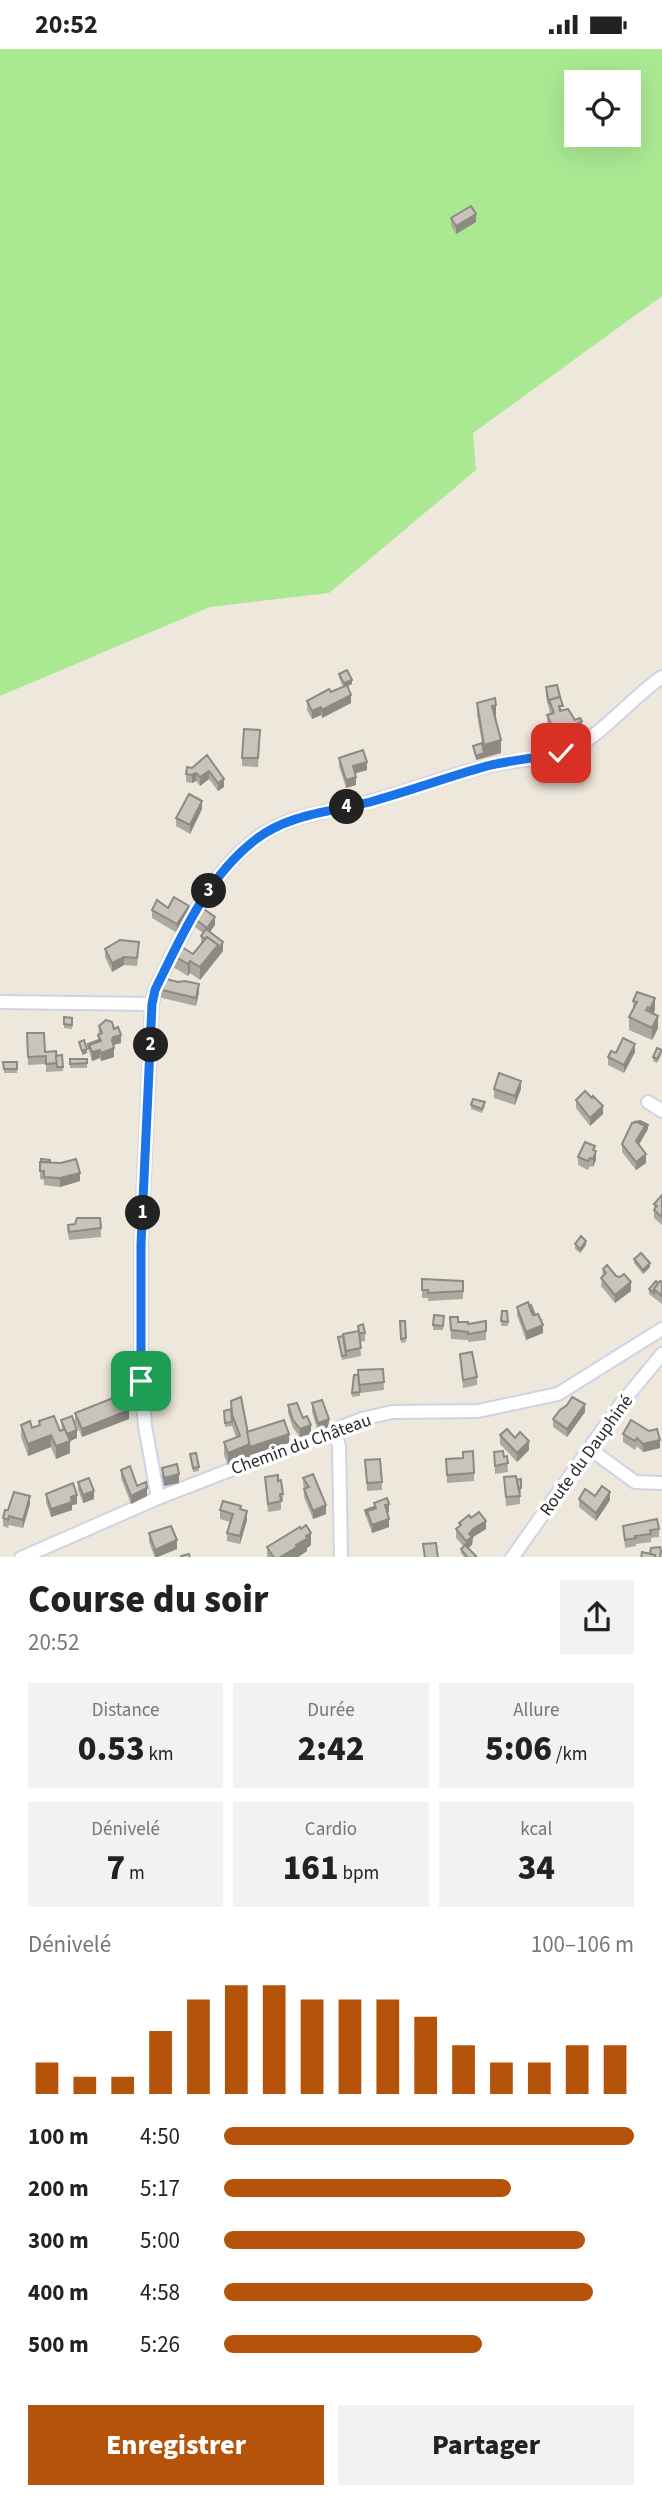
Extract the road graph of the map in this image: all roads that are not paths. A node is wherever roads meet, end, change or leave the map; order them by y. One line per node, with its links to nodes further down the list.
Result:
1 (662, 677): 3 (street)
2 (0, 1002): 3 (street)
3 (152, 1004): 11 (street)
4 (648, 1102): 5 (street)
5 (662, 1111)
6 (662, 1329): 8 (street, Chemin du Château)
7 (662, 1354): 9 (street, Route du Dauphiné)
8 (335, 1430): 11 (street, Chemin du Château); 13 (street)
9 (590, 1449): 10 (street); 14 (street, Route du Dauphiné)
10 (662, 1483)
11 (158, 1498): 12 (street, Chemin du Château)
12 (21, 1557)
13 (341, 1557)
14 (512, 1557)

